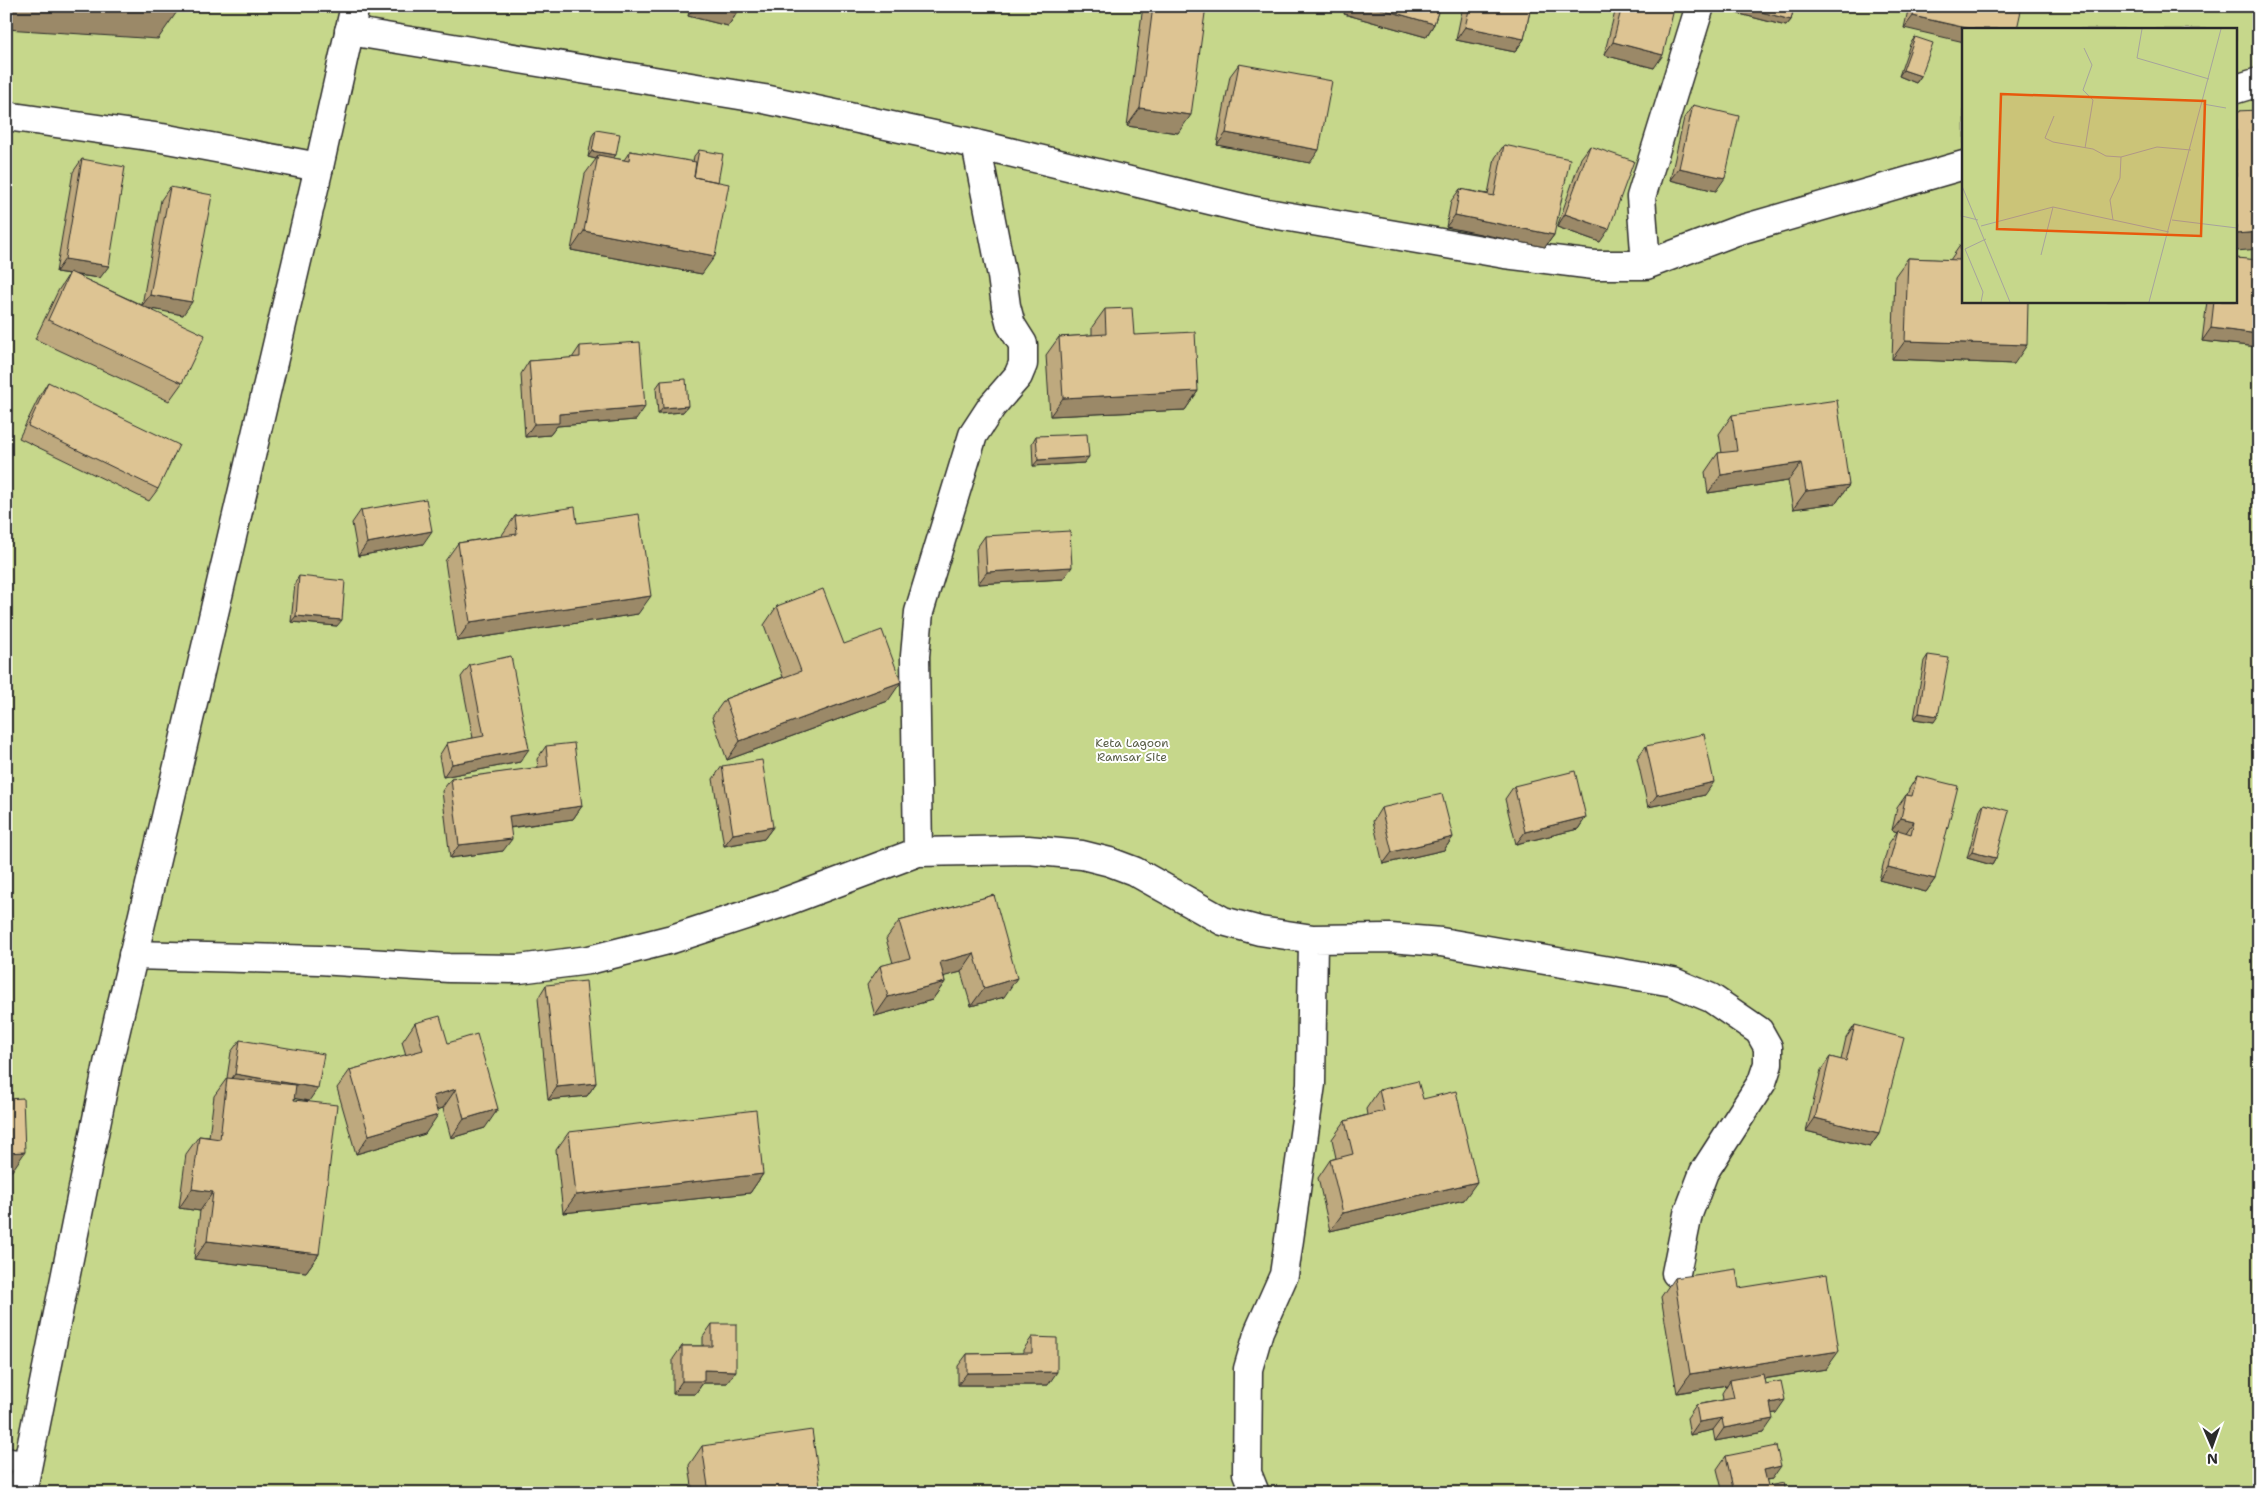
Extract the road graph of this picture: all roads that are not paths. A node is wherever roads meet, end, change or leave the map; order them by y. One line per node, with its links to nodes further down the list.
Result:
1 (1700, 6): 9 (street)
2 (352, 18): 6 (street); 8 (street)
3 (2259, 82): 4 (street)
4 (2238, 88)
5 (6, 116): 8 (street)
6 (976, 144): 9 (street); 10 (street)
7 (1962, 166): 9 (street)
8 (319, 167): 12 (street)
9 (1646, 265)
10 (918, 852): 11 (street); 12 (street)
11 (1313, 939): 13 (street); 16 (street)
12 (133, 955): 14 (street)
13 (1676, 1273)
14 (18, 1460): 15 (street)
15 (22, 1493)
16 (1255, 1493)

